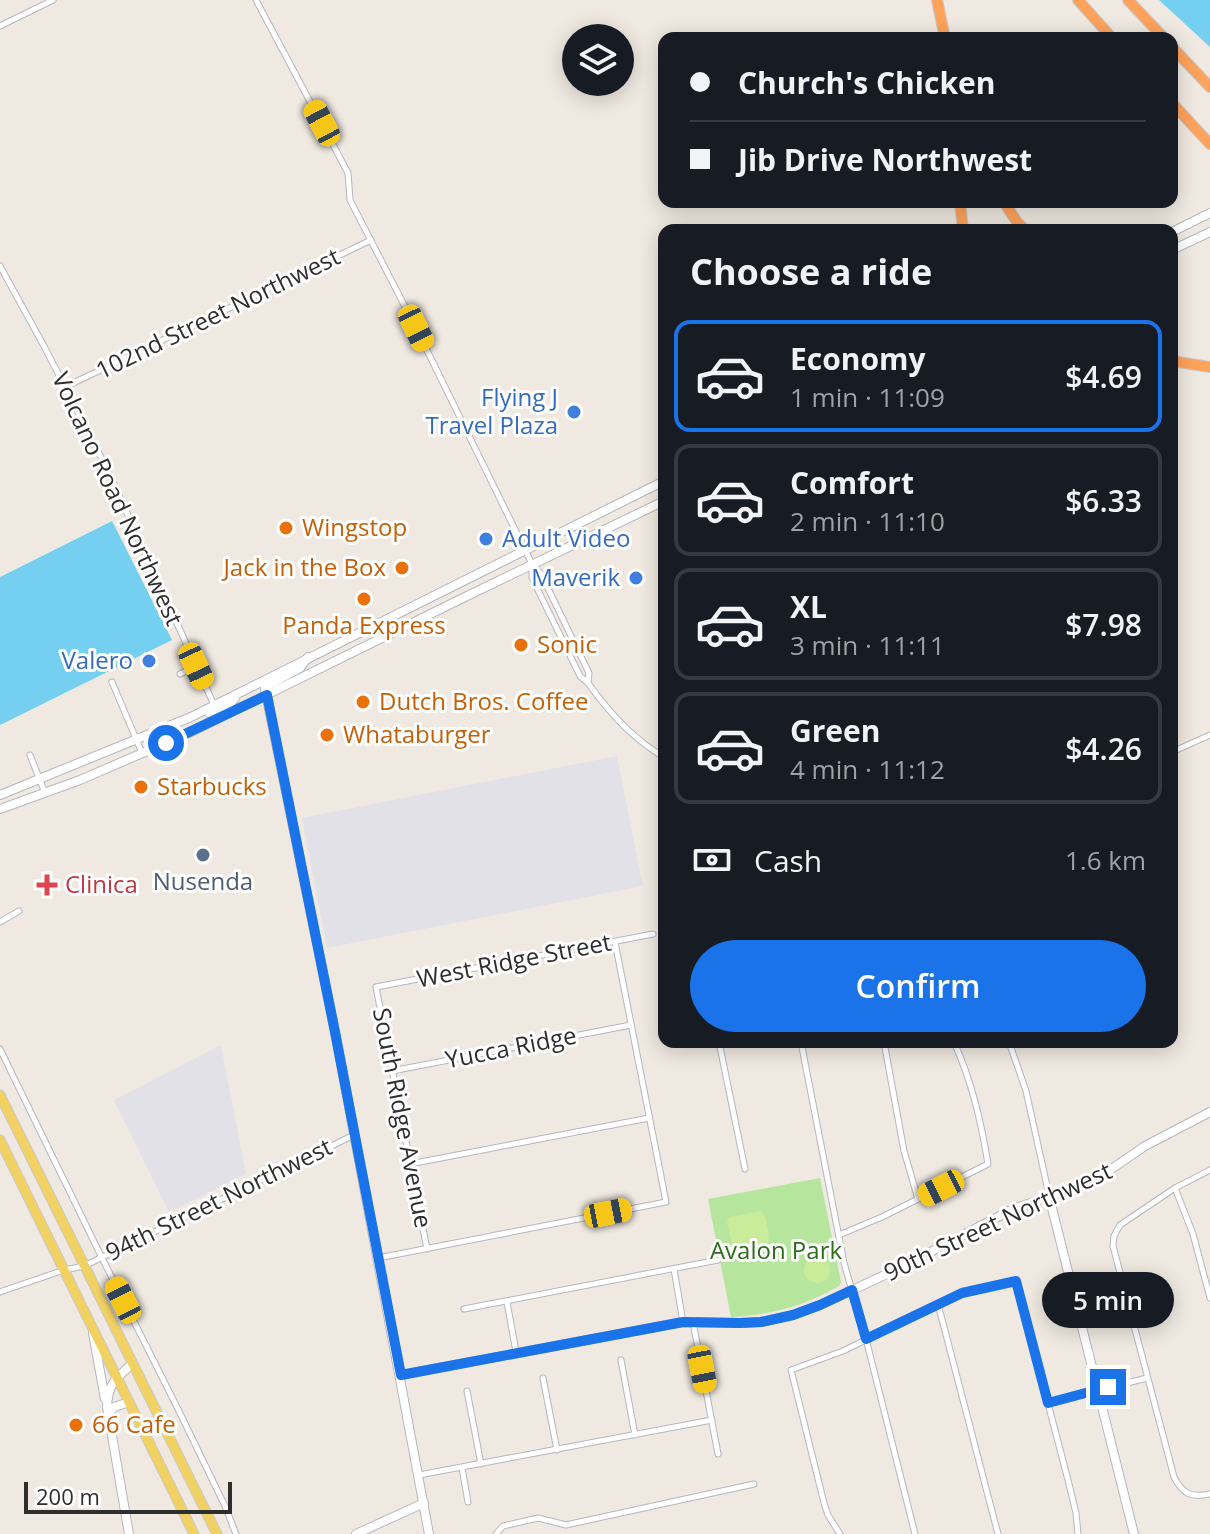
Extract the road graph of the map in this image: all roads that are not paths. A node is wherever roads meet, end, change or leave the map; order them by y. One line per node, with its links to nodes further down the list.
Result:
1 (53, 0): 6 (street)
2 (256, 0): 18 (street)
3 (937, 0): 7 (highway)
4 (1078, 0): 8 (highway)
5 (1128, 0): 9 (highway)
6 (0, 26)
7 (944, 32)
8 (1107, 32)
9 (1158, 32)
10 (1178, 53): 11 (highway)
11 (1210, 87)
12 (1178, 110): 14 (highway)
13 (1178, 120): 14 (highway)
14 (1209, 144)
15 (1210, 213): 16 (street)
16 (1178, 229)
17 (1210, 232): 19 (street)
18 (371, 240): 23 (street, 102nd Street Northwest); 26 (street)
19 (1178, 247)
20 (0, 266): 23 (street, Volcano Road Northwest)
21 (1178, 362): 22 (highway)
22 (1210, 367)
23 (65, 387): 29 (street, Volcano Road Northwest)
24 (658, 484): 26 (street)
25 (658, 504): 27 (street)
26 (525, 549): 27 (street); 28 (street)
27 (532, 564): 33 (street); 41 (street)
28 (308, 657): 32 (street); 33 (street)
29 (196, 666): 30 (street); 34 (street, Volcano Road Northwest)
30 (180, 674)
31 (112, 682): 38 (street)
32 (241, 691): 34 (street); 35 (street)
33 (267, 695): 36 (street); 63 (street)
34 (214, 705): 35 (street); 38 (street)
35 (196, 719): 36 (street)
36 (196, 730): 40 (street)
37 (1210, 735): 39 (street)
38 (136, 740): 40 (street); 43 (street)
39 (1178, 749)
40 (142, 753): 44 (street)
41 (658, 753)
42 (30, 755): 43 (street)
43 (41, 780): 44 (street); 45 (street)
44 (45, 793): 46 (street)
45 (0, 795)
46 (0, 809)
47 (19, 911): 48 (street)
48 (0, 922)
49 (653, 934): 50 (street, West Ridge Street)
50 (615, 942): 51 (street, West Ridge Street); 52 (street)
51 (376, 987): 59 (street, South Ridge Avenue)
52 (631, 1025): 59 (street, Yucca Ridge); 62 (street)
53 (720, 1048): 66 (street)
54 (802, 1048): 71 (street)
55 (885, 1048): 70 (street)
56 (956, 1048): 70 (street)
57 (1011, 1048): 69 (street)
58 (0, 1049): 73 (street)
59 (392, 1071): 65 (street, South Ridge Avenue)
60 (0, 1095): 76 (main road)
61 (1210, 1112): 69 (street, 90th Street Northwest)
62 (649, 1118): 65 (street); 72 (street)
63 (354, 1135): 73 (street, 94th Street Northwest); 74 (street)
64 (0, 1140): 78 (main road)
65 (410, 1164): 72 (street, South Ridge Avenue)
66 (745, 1169)
67 (1210, 1170): 68 (street)
68 (1175, 1188): 81 (street); 94 (street)
69 (1049, 1196): 79 (street, 90th Street Northwest); 95 (street)
70 (918, 1199): 71 (street)
71 (839, 1235): 79 (street)
72 (427, 1249): 74 (street)
73 (102, 1258): 76 (street, 94th Street Northwest); 114 (street)
74 (378, 1258): 91 (street)
75 (718, 1260): 77 (street)
76 (84, 1266): 78 (street, 94th Street Northwest); 90 (main road)
77 (674, 1269): 82 (street); 85 (street)
78 (64, 1270): 80 (street, 94th Street Northwest); 86 (main road)
79 (852, 1290): 85 (street, 90th Street Northwest); 87 (street)
80 (0, 1292)
81 (1210, 1298)
82 (507, 1302): 84 (street); 88 (street)
83 (938, 1304): 87 (street); 98 (street); 120 (street)
84 (464, 1309)
85 (688, 1322): 88 (street, 90th Street Northwest); 100 (street)
86 (91, 1325): 92 (main road); 99 (street)
87 (866, 1339): 118 (street); 119 (street)
88 (516, 1353): 91 (street, 90th Street Northwest)
89 (621, 1360): 101 (street)
90 (132, 1364): 92 (street); 113 (main road)
91 (401, 1375): 106 (street)
92 (117, 1377): 97 (main road); 99 (street)
93 (543, 1378): 102 (street)
94 (1147, 1378): 95 (street); 108 (street)
95 (1097, 1390): 98 (street); 122 (street)
96 (467, 1391): 104 (street)
97 (129, 1402): 99 (street); 112 (main road)
98 (1048, 1403): 121 (street)
99 (108, 1411): 111 (street)
100 (712, 1420): 101 (street); 103 (street)
101 (635, 1435): 102 (street)
102 (557, 1450): 104 (street)
103 (718, 1454)
104 (481, 1464): 105 (street)
105 (462, 1468): 106 (street); 109 (street)
106 (419, 1475): 110 (street)
107 (754, 1484): 117 (street)
108 (1210, 1494)
109 (468, 1502)
110 (424, 1503): 115 (street); 116 (street)
111 (129, 1534)
112 (194, 1534)
113 (217, 1534)
114 (236, 1534)
115 (356, 1534)
116 (429, 1534)
117 (496, 1534)
118 (840, 1534)
119 (915, 1534)
120 (998, 1534)
121 (1078, 1534)
122 (1134, 1534)

